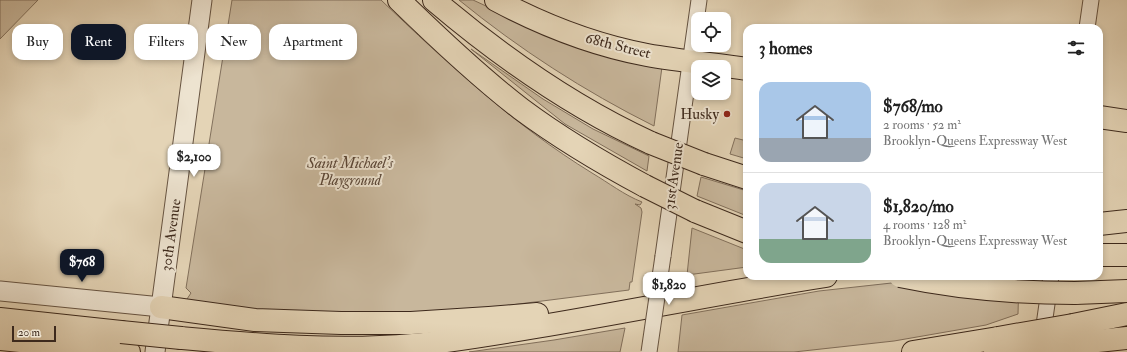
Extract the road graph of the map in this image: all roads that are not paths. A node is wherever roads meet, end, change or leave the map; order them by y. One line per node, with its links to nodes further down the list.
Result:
1 (202, 0): 26 (street, 30th Avenue)
2 (399, 0): 18 (main road, bridge)
3 (434, 0): 14 (main road, bridge)
4 (496, 0): 9 (main road, 68th Street)
5 (700, 0): 8 (street, 31st Avenue)
6 (1091, 0): 7 (street)
7 (1088, 24)
8 (691, 60)
9 (691, 62): 36 (street, 31st Avenue, bridge)
10 (731, 67): 11 (main road, 68th Street)
11 (743, 68)
12 (1103, 118): 13 (main road)
13 (1127, 121)
14 (743, 177)
15 (1103, 218): 16 (main road)
16 (1127, 220): 17 (main road)
17 (1103, 223)
18 (743, 230)
19 (1103, 255): 20 (main road)
20 (1127, 255)
21 (803, 280): 27 (main road)
22 (927, 280): 25 (main road, bridge)
23 (1050, 280): 38 (street)
24 (0, 291): 26 (street)
25 (1127, 291)
26 (161, 307): 27 (main road); 35 (street, 30th Avenue)
27 (616, 314): 33 (main road, bridge)
28 (1127, 314): 30 (main road)
29 (0, 319): 33 (main road)
30 (1071, 335): 31 (main road); 34 (main road, bridge)
31 (1127, 338)
32 (0, 339): 33 (main road)
33 (122, 345)
34 (996, 347): 37 (main road)
35 (155, 352)
36 (649, 352)
37 (913, 352)
38 (1040, 352)

